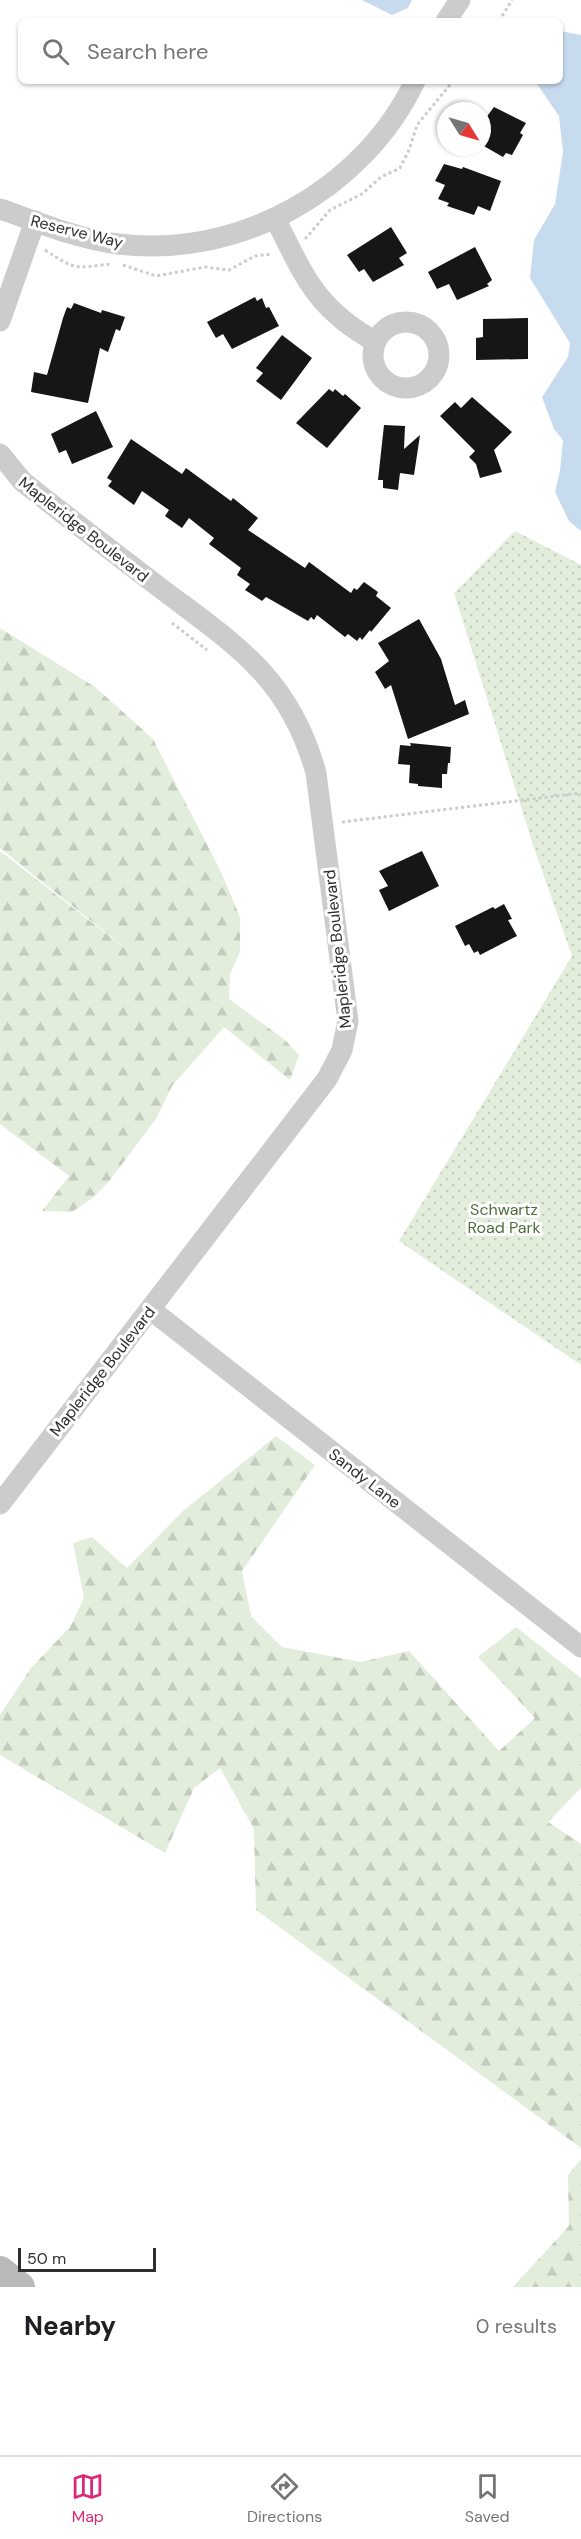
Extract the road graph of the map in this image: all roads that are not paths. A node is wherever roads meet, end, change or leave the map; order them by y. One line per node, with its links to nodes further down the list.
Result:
1 (460, 0): 2 (street)
2 (448, 18)
3 (413, 84): 5 (street, Reserve Way)
4 (0, 209): 6 (street, Reserve Way)
5 (275, 218): 6 (street, Reserve Way); 8 (street)
6 (35, 221): 7 (street)
7 (0, 321)
8 (376, 342)
9 (0, 454): 10 (street, Mapleridge Boulevard)
10 (150, 1309): 11 (street, Mapleridge Boulevard); 12 (street, Sandy Lane)
11 (0, 1504)
12 (581, 1647)
13 (0, 2271): 14 (street)
14 (20, 2287)

